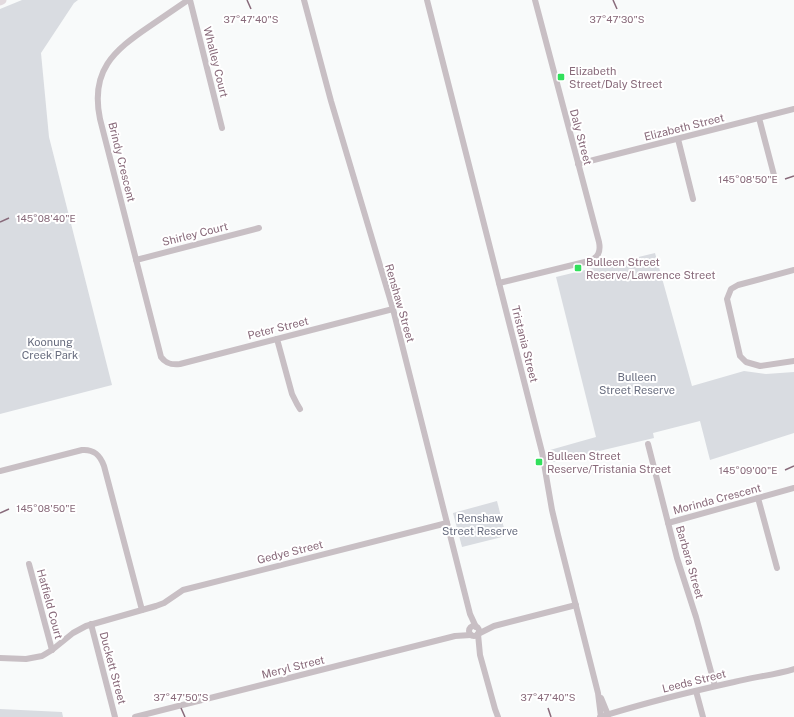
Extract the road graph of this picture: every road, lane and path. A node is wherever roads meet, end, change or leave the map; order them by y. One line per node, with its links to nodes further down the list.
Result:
1 (189, 0): 7 (street, Whalley Court); 13 (street, Brindy Crescent)
2 (304, 0): 16 (street, Renshaw Street)
3 (427, 0): 15 (street, Tristania Street)
4 (535, 0): 9 (street, Daly Street)
5 (794, 109): 6 (street, Elizabeth Street)
6 (759, 118): 8 (street, Elizabeth Street); 10 (street)
7 (222, 128)
8 (678, 139): 9 (street, Elizabeth Street); 11 (street)
9 (578, 164): 15 (street, Daly Street)
10 (775, 179)
11 (693, 199)
12 (259, 228): 13 (street, Shirley Court)
13 (136, 260): 19 (street, Brindy Crescent)
14 (794, 270): 18 (street)
15 (499, 283): 29 (street, Tristania Street)
16 (392, 309): 17 (street, Peter Street); 25 (street, Renshaw Street)
17 (277, 339): 19 (street, Peter Street); 20 (street)
18 (794, 361)
19 (169, 364)
20 (300, 409)
21 (648, 444): 26 (street, Barbara Street)
22 (0, 471): 30 (street)
23 (794, 488): 24 (street, Morinda Crescent)
24 (758, 498): 26 (street, Morinda Crescent); 28 (street)
25 (447, 523): 30 (street, Gedye Street); 33 (street, Renshaw Street)
26 (668, 523): 39 (street, Barbara Street)
27 (29, 564): 36 (street, Hatfield Court)
28 (777, 568)
29 (576, 606): 32 (street); 41 (street, Tristania Street)
30 (142, 610): 31 (street, Gedye Street)
31 (91, 624): 36 (street, Gedye Street); 44 (street, Duckett Street)
32 (494, 626): 33 (street); 34 (street)
33 (473, 627): 34 (street); 34 (street); 35 (street, Meryl Street)
34 (475, 635): 35 (street, Meryl Street); 42 (street)
35 (455, 636): 45 (street, Meryl Street)
36 (52, 650): 37 (street, Gedye Street)
37 (0, 658)
38 (794, 669): 39 (street, Leeds Street)
39 (714, 686): 40 (street, Leeds Street)
40 (696, 691): 43 (street, Leeds Street); 49 (street)
41 (598, 693): 43 (street, Tristania Street); 48 (street, Tristania Street)
42 (495, 709): 46 (street); 47 (street)
43 (608, 715): 48 (street, Leeds Street)
44 (115, 717)
45 (135, 717)
46 (494, 717)
47 (498, 717)
48 (600, 717)
49 (703, 717)

